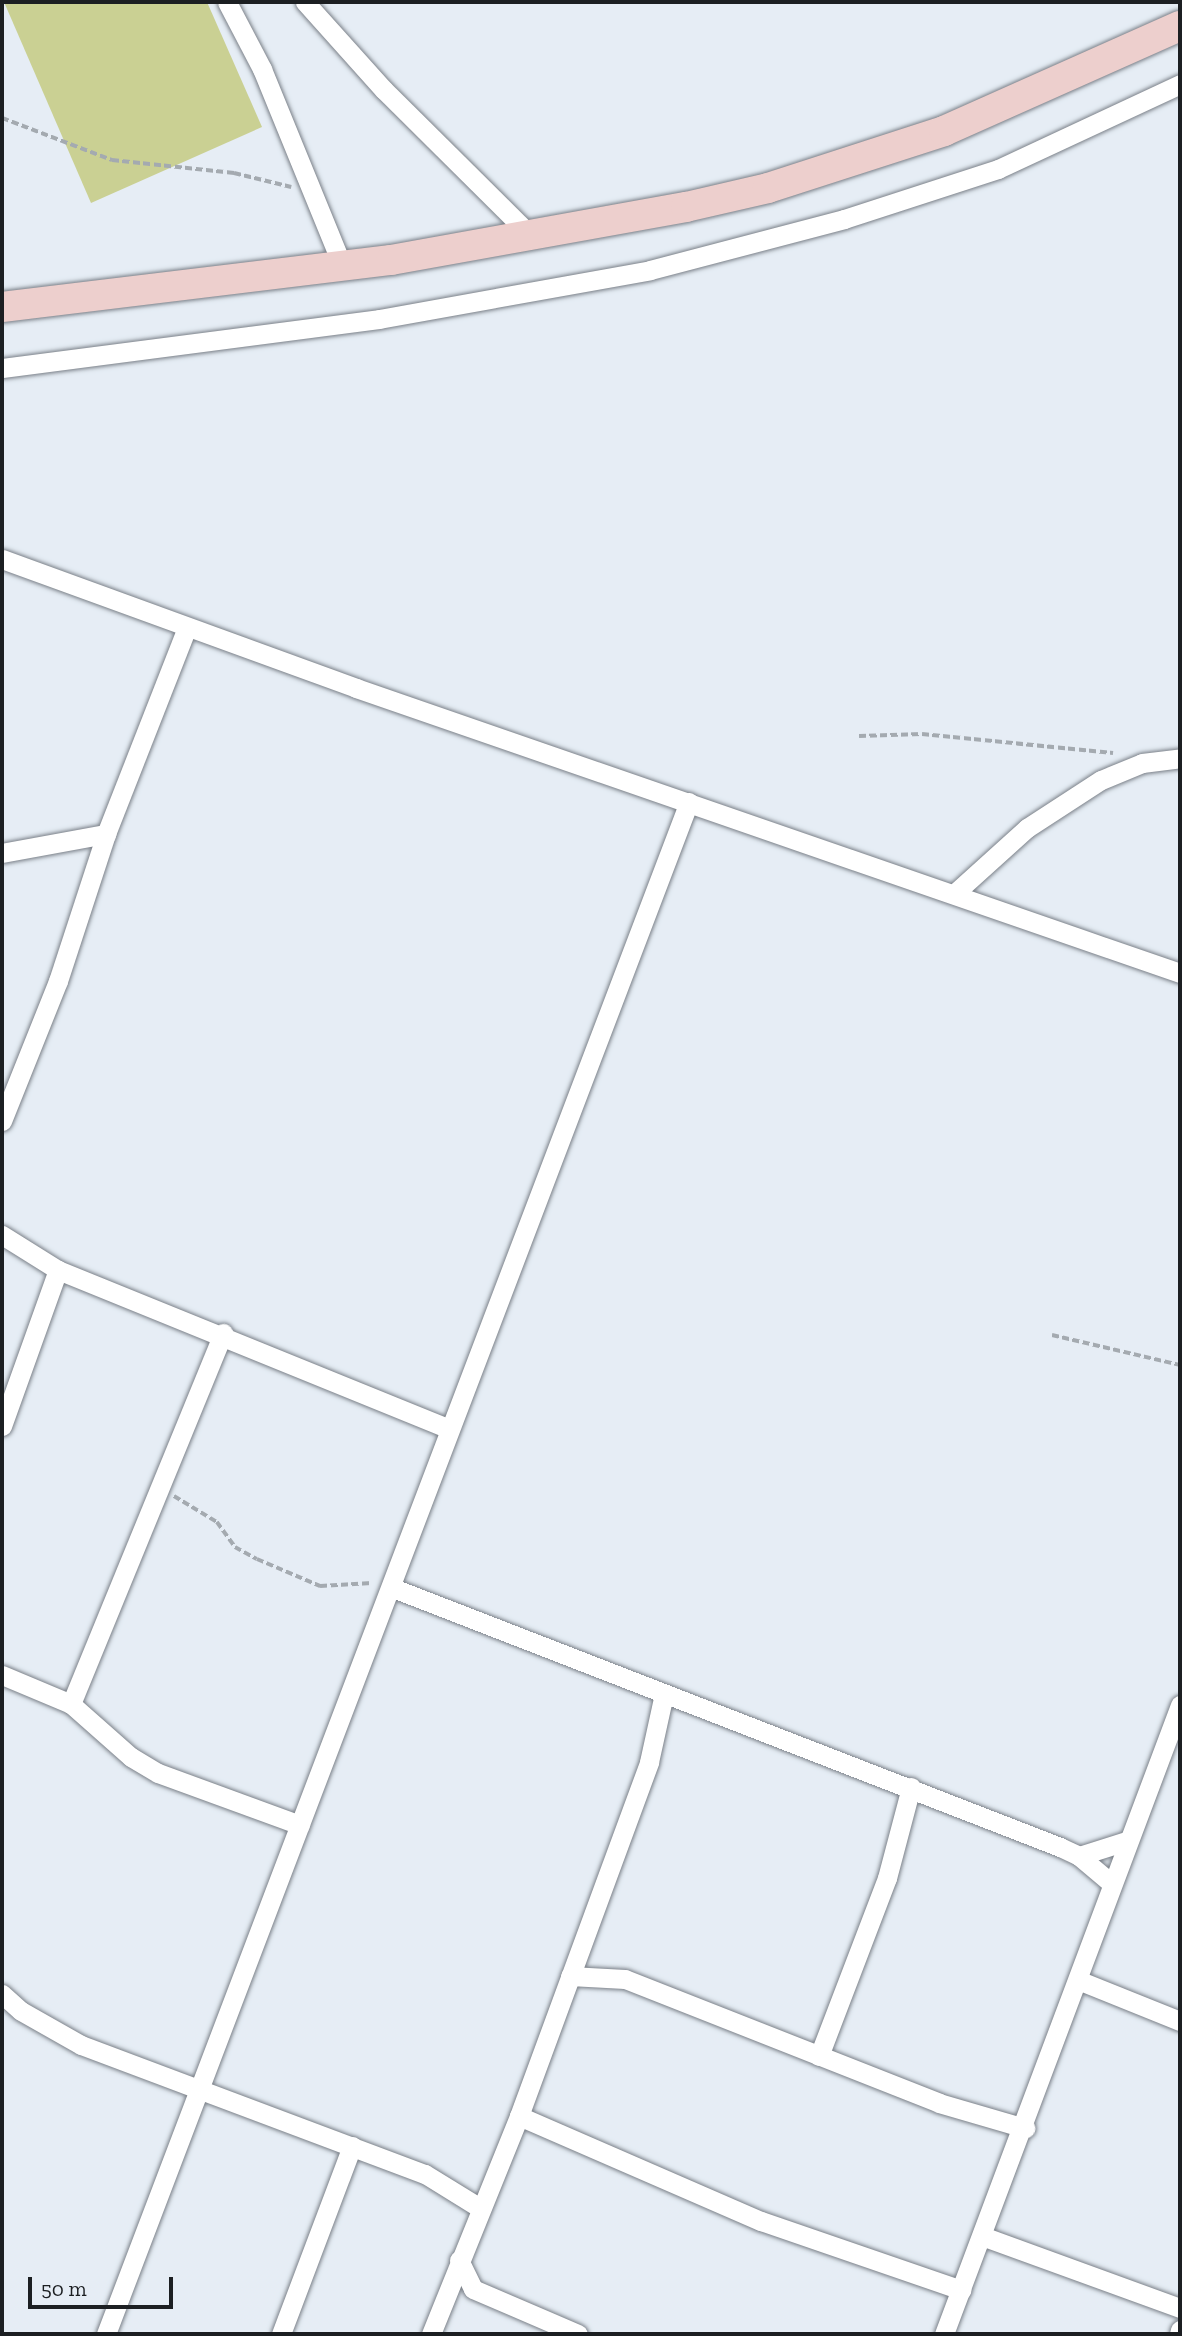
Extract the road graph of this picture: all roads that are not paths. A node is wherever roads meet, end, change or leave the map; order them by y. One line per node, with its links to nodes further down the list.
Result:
1 (227, 2): 6 (street)
2 (304, 2): 5 (street)
3 (1180, 26): 5 (highway)
4 (1180, 84): 8 (street)
5 (530, 235): 6 (highway)
6 (342, 265): 7 (highway)
7 (2, 307)
8 (2, 368)
9 (2, 559): 10 (street)
10 (187, 627): 12 (street); 13 (street)
11 (1180, 758): 15 (street)
12 (689, 802): 15 (street); 22 (street)
13 (106, 834): 14 (street); 17 (street)
14 (2, 853)
15 (955, 893): 16 (street)
16 (1180, 972)
17 (2, 1121)
18 (2, 1235): 19 (street)
19 (58, 1270): 20 (street); 21 (street)
20 (223, 1333): 22 (street); 26 (street)
21 (2, 1426)
22 (448, 1428): 23 (street)
23 (395, 1583): 25 (street); 29 (street)
24 (2, 1675): 26 (street)
25 (664, 1694): 28 (street); 33 (street)
26 (71, 1704): 29 (street)
27 (1180, 1705): 30 (street)
28 (911, 1787): 31 (street); 37 (street)
29 (300, 1825): 38 (street)
30 (1129, 1840): 31 (street); 32 (street)
31 (1079, 1856): 32 (street)
32 (1111, 1883): 34 (street)
33 (570, 1976): 37 (street); 39 (street)
34 (1078, 1980): 36 (street); 40 (street)
35 (2, 1994): 38 (street)
36 (1180, 2021)
37 (819, 2056): 40 (street)
38 (199, 2088): 41 (street); 51 (street)
39 (519, 2116): 42 (street); 48 (street)
40 (1025, 2128): 45 (street)
41 (352, 2146): 43 (street); 52 (street)
42 (492, 2180): 43 (street); 44 (street)
43 (452, 2187): 44 (street)
44 (480, 2208): 46 (street)
45 (982, 2236): 48 (street); 50 (street)
46 (459, 2260): 47 (street); 49 (street)
47 (473, 2289): 49 (street); 54 (street)
48 (961, 2290): 55 (street)
49 (444, 2298): 53 (street)
50 (1180, 2308)
51 (106, 2334)
52 (281, 2334)
53 (431, 2334)
54 (578, 2334)
55 (944, 2334)

